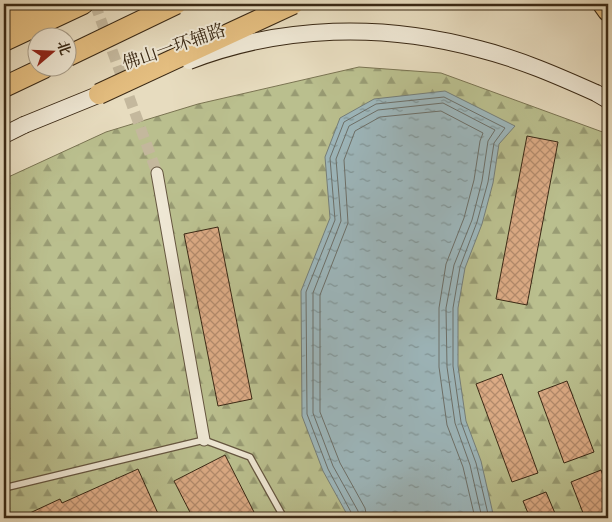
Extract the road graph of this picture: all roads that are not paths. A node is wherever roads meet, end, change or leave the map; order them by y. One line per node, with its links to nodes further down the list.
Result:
1 (44, 4): 7 (highway)
2 (83, 4): 8 (highway)
3 (176, 4): 9 (highway, bridge)
4 (293, 4): 12 (highway, bridge)
5 (603, 4): 6 (highway)
6 (608, 11)
7 (4, 24)
8 (4, 41)
9 (78, 51)
10 (28, 76): 11 (highway)
11 (4, 87)
12 (99, 94): 13 (main road, 佛山一环辅路, bridge); 14 (main road, 佛山一环辅路, bridge)
13 (602, 96)
14 (4, 135)
15 (157, 173): 16 (street)
16 (204, 440): 17 (lane); 18 (lane)
17 (4, 488)
18 (284, 518)

